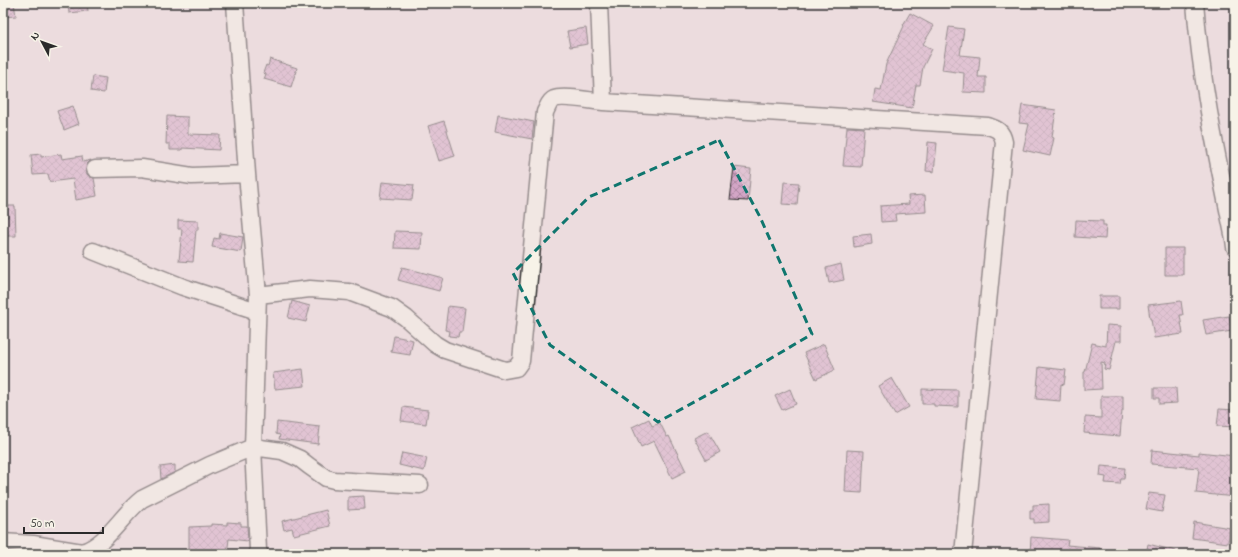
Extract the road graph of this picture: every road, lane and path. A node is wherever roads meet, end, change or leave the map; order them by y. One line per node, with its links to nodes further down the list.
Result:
1 (236, 3): 6 (street)
2 (599, 3): 4 (street)
3 (1196, 3): 7 (street)
4 (603, 102): 9 (street); 15 (street)
5 (95, 169): 6 (street)
6 (247, 174): 9 (street)
7 (1235, 247)
8 (93, 251): 10 (street)
9 (258, 295): 10 (street)
10 (257, 311): 11 (street)
11 (253, 447): 12 (street); 13 (street); 14 (street)
12 (420, 485)
13 (3, 542)
14 (260, 554)
15 (963, 554)

